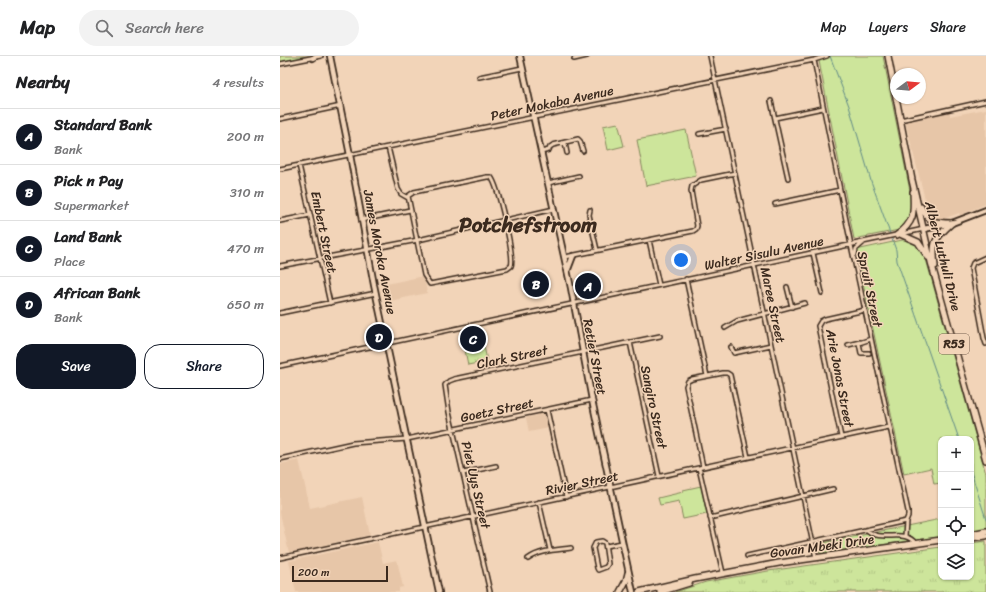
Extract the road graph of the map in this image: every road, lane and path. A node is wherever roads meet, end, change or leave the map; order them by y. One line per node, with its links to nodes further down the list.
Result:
1 (321, 56): 8 (street)
2 (330, 56): 17 (street, James Moroka Avenue)
3 (520, 56): 12 (street, Retief Street)
4 (587, 56): 9 (street)
5 (710, 56): 14 (street, Maree Street)
6 (825, 56): 10 (street, Peter Mokaba Avenue)
7 (888, 56): 22 (main road, Albert Luthuli Drive / R53)
8 (314, 57): 11 (street)
9 (574, 59)
10 (814, 60): 14 (street, Peter Mokaba Avenue); 18 (street, Spruit Street)
11 (280, 64)
12 (522, 68): 13 (street); 19 (street, Retief Street)
13 (479, 76)
14 (715, 80): 19 (street, Peter Mokaba Avenue); 23 (street, Maree Street)
15 (771, 101): 20 (street)
16 (986, 102): 22 (street)
17 (340, 106): 21 (street); 30 (street, James Moroka Avenue)
18 (823, 108): 20 (street); 38 (street, Spruit Street)
19 (533, 117): 26 (street, Peter Mokaba Avenue); 28 (street, Retief Street)
20 (775, 118): 35 (street)
21 (280, 119)
22 (900, 120): 36 (main road, Albert Luthuli Drive / R53)
23 (726, 129): 24 (street); 33 (street, Maree Street)
24 (699, 134)
25 (565, 142): 27 (street); 28 (street); 29 (street)
26 (388, 147): 30 (street, Peter Mokaba Avenue); 39 (street)
27 (583, 151)
28 (542, 152): 37 (street, Retief Street)
29 (567, 153)
30 (350, 155): 31 (street, Peter Mokaba Avenue); 47 (street, James Moroka Avenue)
31 (300, 165): 32 (street, Peter Mokaba Avenue); 46 (street, Embert Street)
32 (280, 169)
33 (735, 173): 54 (street); 66 (street, Maree Street)
34 (579, 176): 37 (street)
35 (788, 178)
36 (912, 180): 40 (main road, Albert Luthuli Drive / R53); 52 (main road)
37 (548, 183): 42 (street, Retief Street)
38 (840, 190): 41 (street); 56 (street, Spruit Street)
39 (408, 198): 43 (street); 49 (street)
40 (917, 198): 50 (main road); 51 (main road, Albert Luthuli Drive / R53)
41 (776, 204)
42 (554, 209): 49 (street); 62 (street, Retief Street)
43 (410, 210): 47 (street); 53 (street)
44 (590, 210): 58 (street)
45 (986, 210): 50 (street)
46 (310, 215): 48 (street); 63 (street, Embert Street)
47 (361, 220): 57 (street, James Moroka Avenue)
48 (280, 221)
49 (505, 221): 53 (street); 53 (street)
50 (952, 223): 51 (street); 69 (main road)
51 (924, 229): 52 (street, Walter Sisulu Avenue); 65 (main road, Albert Luthuli Drive / R53)
52 (897, 235): 55 (street, Walter Sisulu Avenue); 65 (main road)
53 (418, 240): 57 (street)
54 (649, 240): 58 (street); 71 (street)
55 (866, 242): 56 (street, Walter Sisulu Avenue); 64 (street)
56 (851, 245): 59 (street, Walter Sisulu Avenue); 64 (street, Spruit Street)
57 (367, 250): 63 (street); 73 (street, James Moroka Avenue)
58 (597, 250): 60 (street)
59 (813, 253): 66 (street, Walter Sisulu Avenue); 74 (street)
60 (573, 256): 62 (street); 68 (street)
61 (986, 257): 88 (street)
62 (565, 258): 68 (street, Retief Street)
63 (320, 259): 67 (street); 75 (street, Embert Street)
64 (855, 260): 79 (street, Spruit Street)
65 (931, 262): 69 (main road, Albert Luthuli Drive / R53)
66 (755, 265): 70 (street, Walter Sisulu Avenue); 81 (street, Maree Street)
67 (280, 266)
68 (567, 270): 76 (street, Retief Street)
69 (936, 278): 106 (main road, Albert Luthuli Drive / R53)
70 (686, 279): 71 (street, Walter Sisulu Avenue); 95 (street)
71 (659, 285): 76 (street, Walter Sisulu Avenue)
72 (787, 287): 78 (street)
73 (376, 293): 75 (street); 87 (street, James Moroka Avenue)
74 (822, 293)
75 (330, 303): 80 (street)
76 (574, 303): 87 (street, Walter Sisulu Avenue); 92 (street, Retief Street)
77 (805, 303): 78 (street)
78 (792, 307): 81 (street)
79 (865, 310): 84 (street, Spruit Street); 101 (street, Arie Jonas Street)
80 (280, 313)
81 (765, 314): 82 (street); 89 (street, Maree Street)
82 (725, 328)
83 (660, 336): 85 (street, Clark Street)
84 (871, 339): 86 (street); 99 (street, Spruit Street)
85 (630, 342): 92 (street, Clark Street); 111 (street, Sangiro Street)
86 (860, 342): 90 (street); 93 (street)
87 (387, 343): 94 (street, Walter Sisulu Avenue); 102 (street, James Moroka Avenue)
88 (985, 343)
89 (771, 345): 91 (street); 103 (street, Maree Street)
90 (848, 345)
91 (731, 346)
92 (582, 352): 96 (street, Clark Street); 97 (street, Retief Street)
93 (869, 352)
94 (280, 366)
95 (707, 376): 104 (street); 108 (street)
96 (446, 382): 100 (street, Piet Uys Street)
97 (592, 400): 98 (street, Goetz Street); 112 (street, Retief Street)
98 (547, 410): 100 (street, Goetz Street); 115 (street)
99 (889, 427): 101 (street, Rivier Street); 119 (street, Spruit Street)
100 (453, 430): 102 (street, Goetz Street); 110 (street, Piet Uys Street)
101 (841, 437): 103 (street, Rivier Street)
102 (407, 439): 105 (street, Goetz Street); 120 (street, James Moroka Avenue)
103 (793, 447): 104 (street, Rivier Street); 114 (street, Maree Street)
104 (748, 457): 108 (street, Rivier Street)
105 (280, 459)
106 (986, 460)
107 (496, 466): 110 (street)
108 (703, 467): 109 (street, Rivier Street)
109 (699, 468): 111 (street, Rivier Street); 118 (street)
110 (463, 473): 117 (street, Piet Uys Street)
111 (659, 476): 112 (street, Rivier Street)
112 (611, 487): 115 (street, Rivier Street); 127 (street, Retief Street)
113 (834, 488): 114 (street)
114 (804, 496): 118 (street); 126 (street, Maree Street)
115 (566, 497): 116 (street, Rivier Street)
116 (539, 502): 117 (street, Rivier Street); 131 (street)
117 (473, 516): 120 (street, Rivier Street); 140 (street, Piet Uys Street)
118 (710, 518): 137 (street)
119 (906, 521): 121 (street); 124 (street, Spruit Street)
120 (425, 527): 133 (street, Rivier Street); 139 (street, James Moroka Avenue)
121 (867, 530): 124 (street); 126 (street)
122 (986, 532): 123 (main road)
123 (982, 535)
124 (905, 536): 128 (street)
125 (938, 540): 128 (main road, Govan Mbeki Drive)
126 (813, 542): 132 (street); 134 (street, Maree Street)
127 (622, 543): 129 (street); 136 (street, Retief Street)
128 (916, 544): 134 (main road, Govan Mbeki Drive)
129 (606, 546): 129 (street)
130 (571, 548): 131 (street)
131 (550, 550): 135 (street)
132 (747, 556)
133 (280, 558)
134 (816, 558): 137 (main road, Govan Mbeki Drive)
135 (528, 559)
136 (628, 572): 141 (main road); 142 (street, Retief Street)
137 (723, 573): 138 (main road, Govan Mbeki Drive)
138 (707, 577): 143 (main road, Govan Mbeki Drive); 144 (main road, Govan Mbeki Drive)
139 (439, 592)
140 (490, 592)
141 (620, 592)
142 (633, 592)
143 (639, 592)
144 (660, 592)

